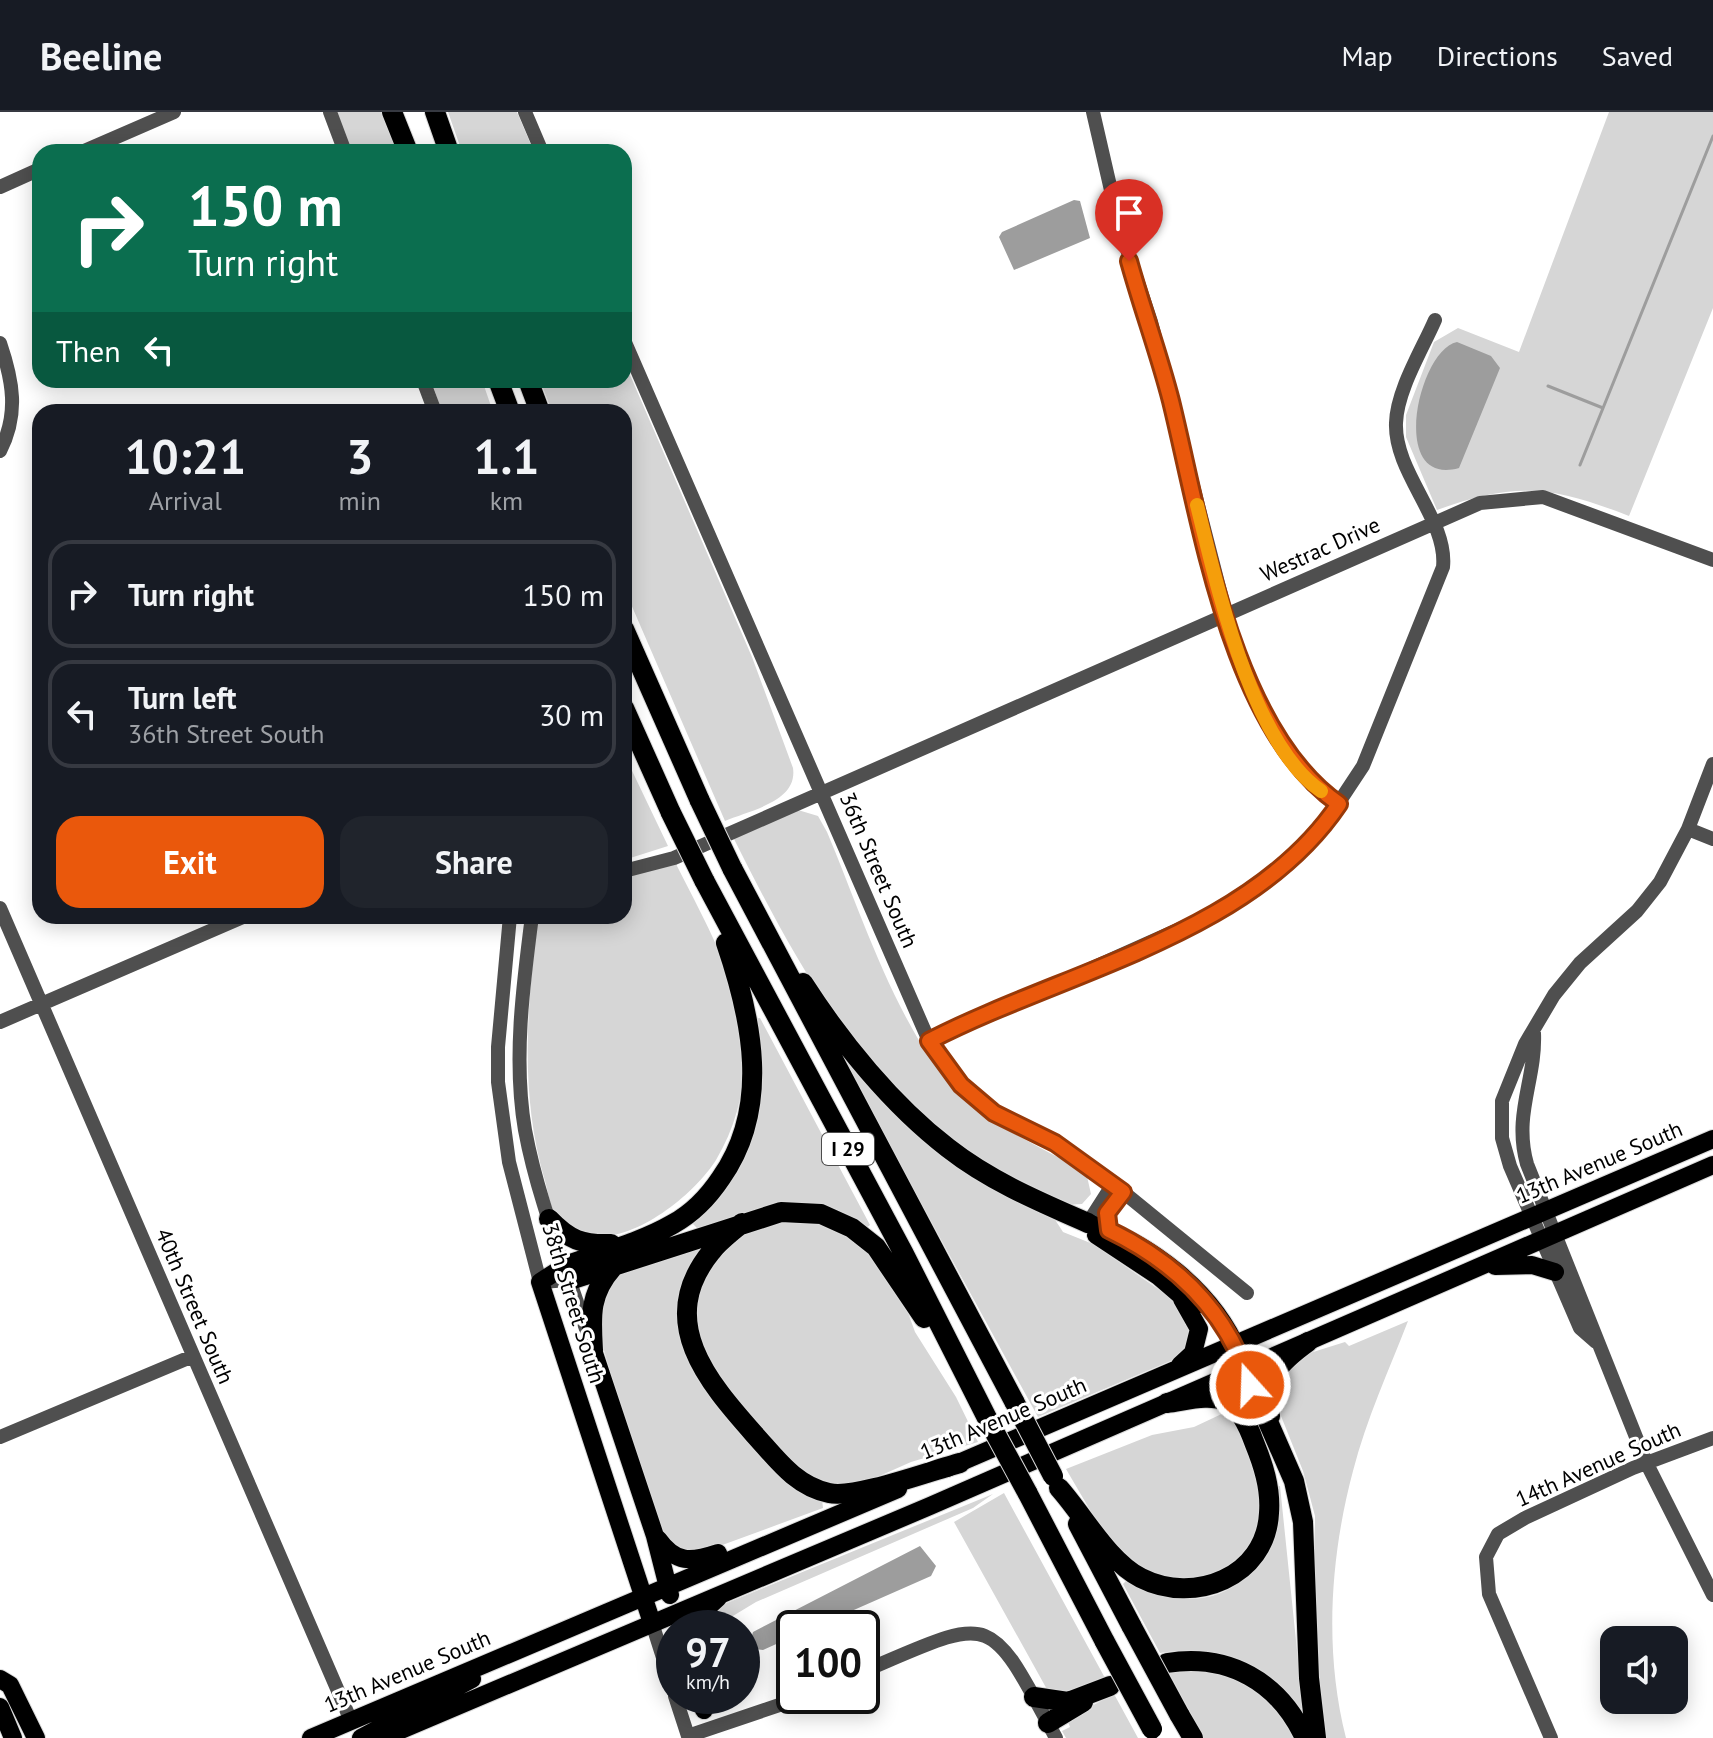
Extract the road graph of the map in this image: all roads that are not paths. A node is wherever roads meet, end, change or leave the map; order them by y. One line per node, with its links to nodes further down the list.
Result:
1 (174, 112): 8 (street)
2 (330, 112): 9 (street)
3 (392, 112): 10 (highway)
4 (404, 112): 11 (highway)
5 (435, 112): 12 (highway)
6 (525, 112): 13 (street)
7 (1093, 112): 22 (street)
8 (100, 144)
9 (342, 144)
10 (405, 144)
11 (415, 144)
12 (446, 144)
13 (539, 144)
14 (32, 173): 15 (street)
15 (0, 187)
16 (1435, 320): 20 (street)
17 (0, 343): 19 (street)
18 (632, 358): 26 (street, 36th Street South)
19 (0, 451)
20 (1431, 523): 21 (street, Westrac Drive); 22 (street, Westrac Drive); 27 (street)
21 (1713, 560)
22 (1225, 614): 26 (street, Westrac Drive); 27 (street)
23 (632, 647): 36 (highway, I 29, bridge)
24 (632, 726): 31 (highway, I 29, bridge)
25 (1713, 764): 28 (street)
26 (821, 792): 30 (street, Westrac Drive); 39 (street, 36th Street South)
27 (1339, 804): 39 (street)
28 (1688, 829): 29 (street); 43 (street)
29 (1713, 839)
30 (632, 869)
31 (706, 885): 49 (highway); 62 (highway, I 29)
32 (0, 908): 37 (street, 40th Street South)
33 (226, 924): 37 (street)
34 (509, 924): 54 (street, 38th Street South)
35 (531, 924): 44 (street, 38th Street South)
36 (763, 931): 46 (highway); 71 (highway, I 29, bridge)
37 (41, 1004): 38 (street); 61 (street, 40th Street South)
38 (0, 1022)
39 (929, 1041): 42 (street, 36th Street South)
40 (1713, 1139): 43 (main road, 13th Avenue South)
41 (1710, 1166): 48 (main road)
42 (1118, 1188): 46 (street); 47 (street); 56 (street, 36th Street South)
43 (1538, 1214): 48 (street); 59 (main road, 13th Avenue South)
44 (549, 1219): 49 (highway); 53 (street, 38th Street South)
45 (742, 1223): 50 (highway); 62 (highway); 70 (highway)
46 (1088, 1223): 47 (main road); 55 (main road)
47 (1109, 1230): 59 (main road)
48 (1547, 1238): 51 (main road); 52 (street); 58 (street)
49 (635, 1242): 53 (highway)
50 (613, 1267): 53 (highway); 60 (highway)
51 (1477, 1269): 52 (main road); 57 (main road)
52 (1555, 1272): 58 (street)
53 (568, 1273): 54 (main road); 60 (street, 38th Street South)
54 (540, 1282): 76 (main road, 38th Street South)
55 (1176, 1290): 59 (main road); 63 (main road)
56 (1247, 1293)
57 (1308, 1342): 64 (main road); 66 (highway)
58 (1596, 1342): 69 (street)
59 (1230, 1348): 63 (main road, 13th Avenue South); 64 (main road)
60 (593, 1350): 73 (main road, 38th Street South)
61 (193, 1356): 67 (street); 94 (street, 40th Street South)
62 (962, 1366): 96 (highway, I 29, bridge)
63 (1172, 1372): 70 (main road, 13th Avenue South)
64 (1240, 1372): 65 (main road); 66 (highway)
65 (1167, 1403): 71 (highway); 75 (main road)
66 (1273, 1432): 104 (highway)
67 (0, 1437)
68 (1713, 1438): 69 (street, 14th Avenue South)
69 (1646, 1462): 77 (street); 105 (street, 14th Avenue South)
70 (960, 1463): 72 (main road, 13th Avenue South)
71 (1056, 1482): 102 (highway, I 29, bridge)
72 (824, 1520): 73 (main road); 74 (main road, 13th Avenue South)
73 (655, 1536): 74 (main road, 38th Street South)
74 (668, 1585): 76 (main road, 13th Avenue South); 78 (main road, 38th Street South)
75 (728, 1591): 79 (main road); 80 (main road)
76 (645, 1595): 81 (main road, 38th Street South); 84 (main road, 13th Avenue South)
77 (1713, 1595)
78 (674, 1610)
79 (695, 1610)
80 (705, 1610)
81 (652, 1623): 82 (main road); 83 (street, 38th Street South); 101 (main road)
82 (656, 1623)
83 (656, 1635)
84 (522, 1648): 94 (main road, 13th Avenue South); 100 (main road)
85 (1167, 1663): 103 (highway)
86 (880, 1664): 88 (street)
87 (0, 1681): 98 (main road)
88 (1034, 1697): 95 (street); 95 (highway)
89 (776, 1706): 93 (street, 38th Street South)
90 (0, 1707): 97 (main road)
91 (681, 1714): 93 (street, 38th Street South)
92 (707, 1714): 93 (street)
93 (710, 1729)
94 (350, 1730): 99 (main road, 13th Avenue South)
95 (1052, 1730)
96 (1154, 1734)
97 (13, 1738)
98 (36, 1738)
99 (311, 1738)
100 (361, 1738)
101 (382, 1738)
102 (1193, 1738)
103 (1305, 1738)
104 (1316, 1738)
105 (1551, 1738)

